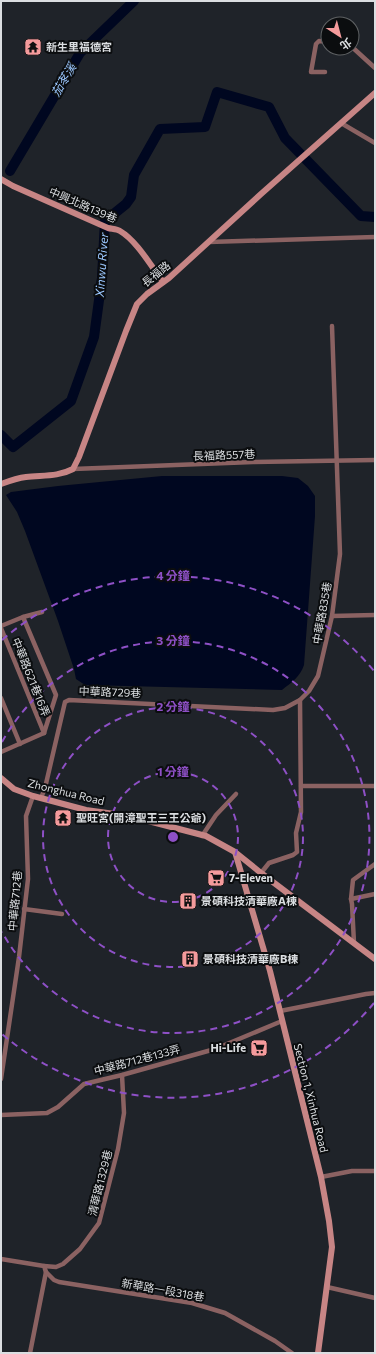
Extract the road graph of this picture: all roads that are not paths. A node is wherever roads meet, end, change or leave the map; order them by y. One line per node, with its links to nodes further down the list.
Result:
1 (320, 41): 4 (street)
2 (360, 54): 3 (street)
3 (375, 68)
4 (325, 72)
5 (375, 92): 6 (street, 長福路)
6 (341, 124): 7 (street); 10 (street, 長福路)
7 (375, 143)
8 (1, 179): 11 (street, 中興北路139巷)
9 (375, 237): 10 (street)
10 (209, 242): 11 (street, 長福路)
11 (163, 282): 15 (street, 長福路)
12 (332, 326): 14 (street, 中華路835巷)
13 (375, 460): 14 (street, 長福路557巷)
14 (337, 461): 15 (street, 長福路557巷); 19 (street, 中華路835巷)
15 (73, 469): 16 (street)
16 (1, 484)
17 (42, 612): 20 (street)
18 (375, 615): 19 (street)
19 (332, 616): 23 (street, 中華路835巷)
20 (23, 617): 21 (street); 24 (street)
21 (1, 627): 24 (street, 中華路621巷16弄)
22 (1, 698): 25 (street)
23 (300, 700): 28 (street); 32 (street, 中華路729巷)
24 (44, 733): 25 (street)
25 (20, 744): 26 (street)
26 (1, 752)
27 (1, 778): 31 (street, Zhonghua Road)
28 (301, 786): 29 (street); 36 (street)
29 (375, 786)
30 (236, 794): 33 (street)
31 (33, 796): 32 (street, Zhonghua Road); 39 (street, 中華路712巷)
32 (41, 798): 33 (street, Zhonghua Road)
33 (202, 836): 34 (street, Zhonghua Road)
34 (235, 852): 36 (street, Zhonghua Road); 44 (street, Section 1, Xinhua Road)
35 (375, 864): 38 (street)
36 (261, 873): 41 (street, Zhonghua Road)
37 (375, 894): 38 (street)
38 (351, 899): 41 (street)
39 (24, 909): 40 (street); 47 (street, 中華路712巷)
40 (62, 914)
41 (354, 943): 42 (street, Zhonghua Road)
42 (373, 956)
43 (375, 994): 44 (street)
44 (280, 1011): 45 (street, Section 1, Xinhua Road)
45 (282, 1021): 48 (street, 中華路712巷133弄); 52 (street, Section 1, Xinhua Road)
46 (1, 1033): 47 (street)
47 (7, 1036): 49 (street, 中華路712巷)
48 (122, 1075): 50 (street, 中華路712巷133弄); 54 (street, 清華路1329巷)
49 (1, 1079)
50 (1, 1115)
51 (375, 1171): 52 (street)
52 (321, 1176): 56 (street, Section 1, Xinhua Road)
53 (1, 1259): 54 (street, 清華路1329巷)
54 (44, 1266): 55 (street)
55 (46, 1272): 58 (street); 59 (street, 新華路一段318巷)
56 (326, 1287): 57 (street); 60 (street, Section 1, Xinhua Road)
57 (375, 1298)
58 (30, 1353)
59 (292, 1353)
60 (318, 1353)

